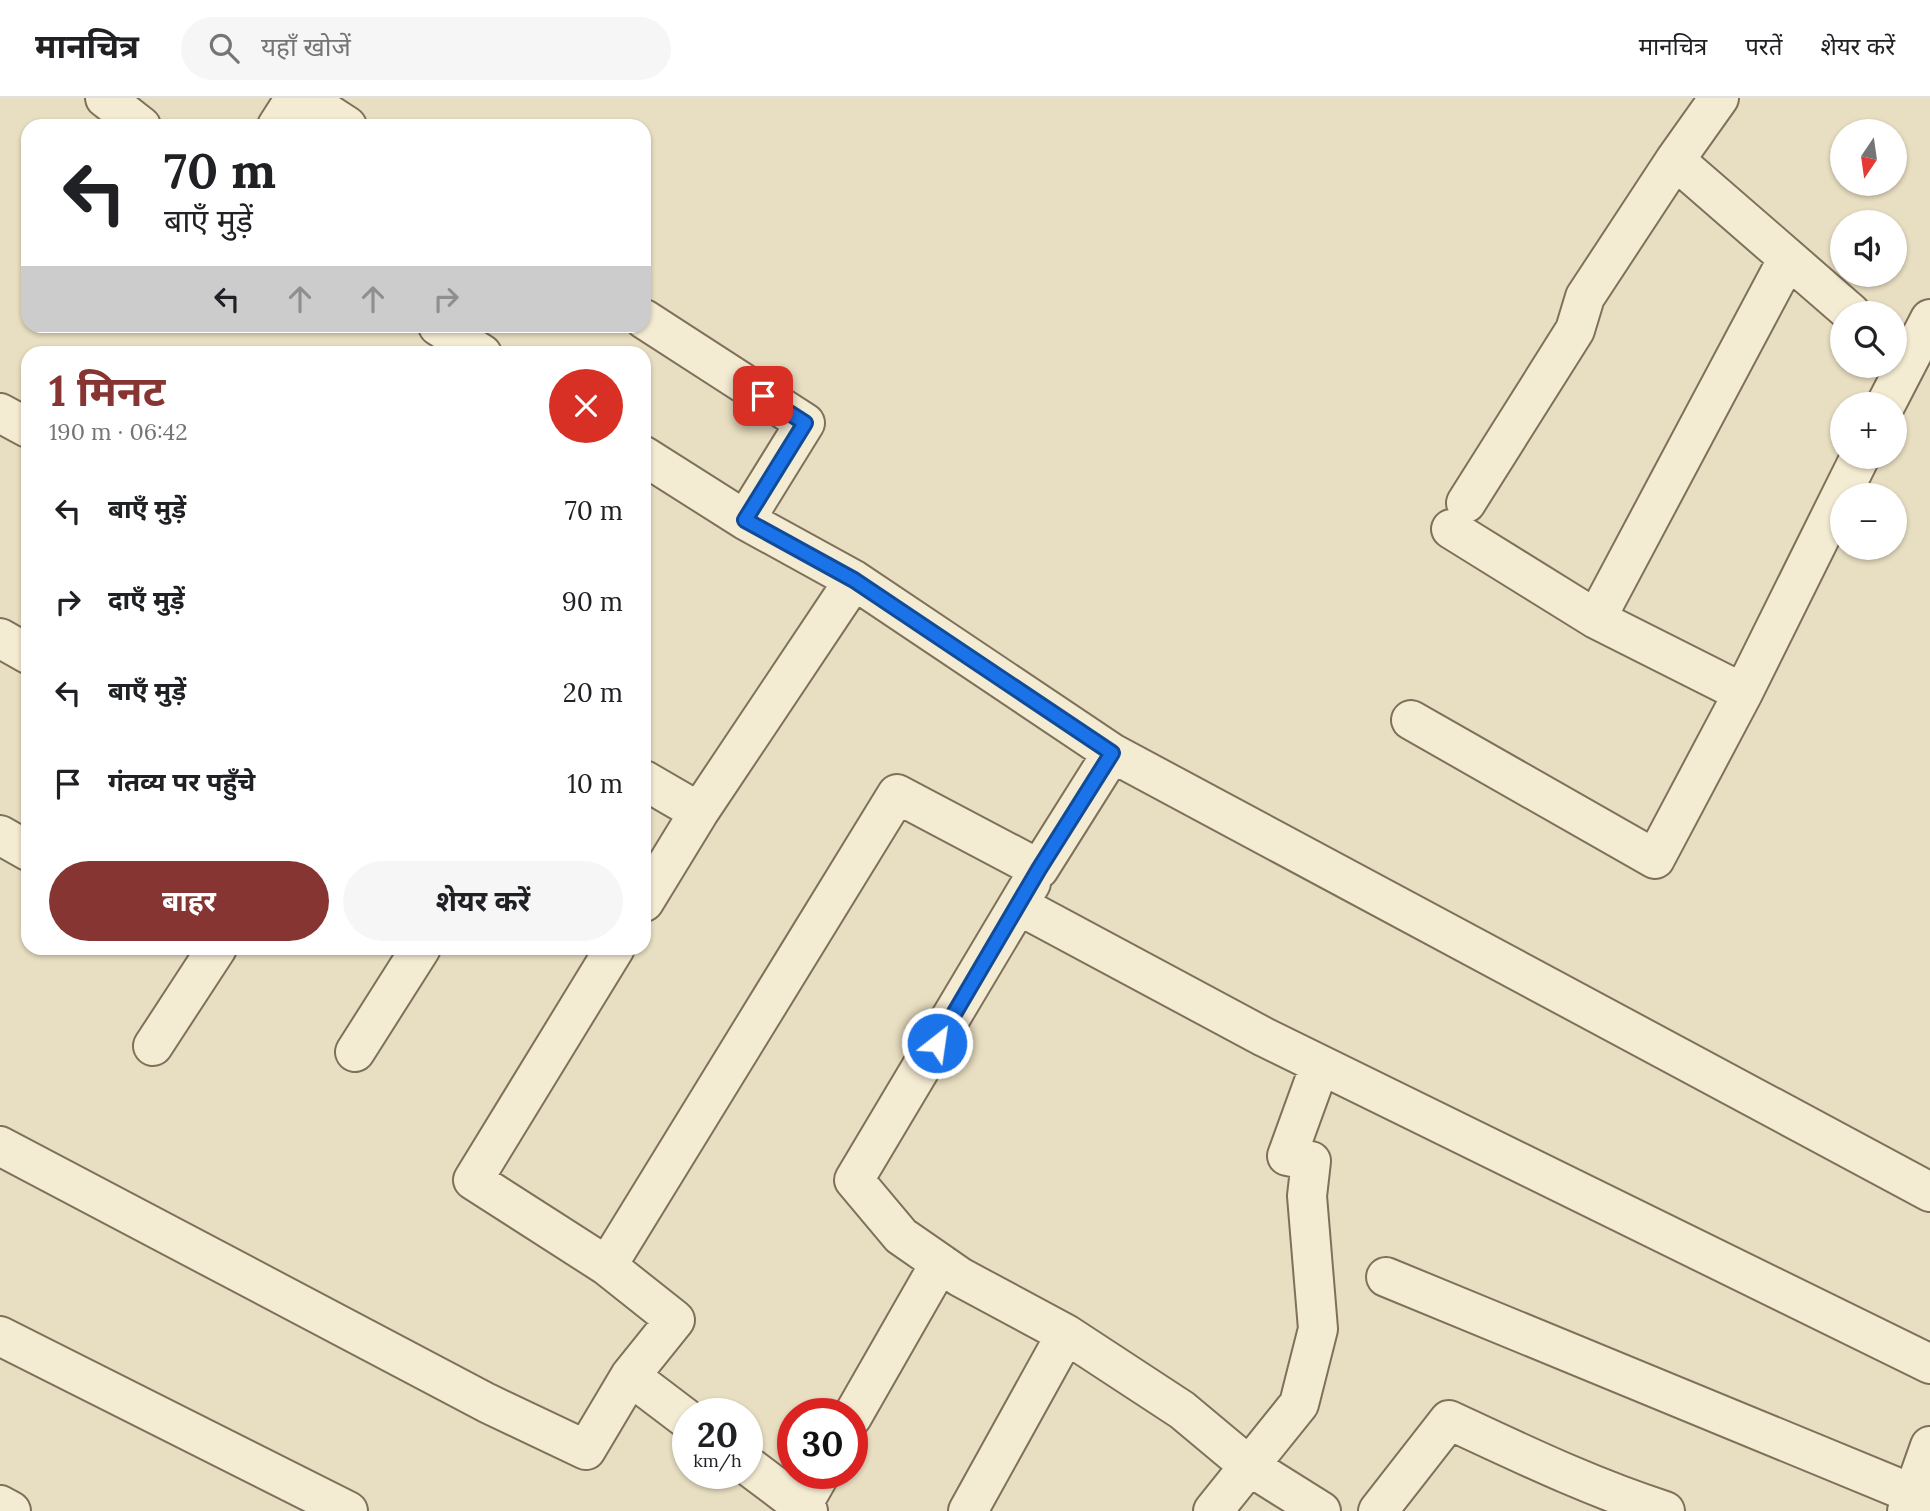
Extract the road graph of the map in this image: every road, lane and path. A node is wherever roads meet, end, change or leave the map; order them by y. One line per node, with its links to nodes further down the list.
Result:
1 (105, 98): 5 (street)
2 (295, 98): 6 (street)
3 (304, 98): 7 (street)
4 (1719, 98): 8 (street)
5 (132, 119)
6 (282, 119)
7 (336, 119)
8 (1675, 160): 9 (street); 22 (street)
9 (1787, 258): 10 (street); 22 (street)
10 (1837, 301)
11 (1930, 319): 15 (street)
12 (651, 324): 20 (street)
13 (449, 333): 14 (street)
14 (469, 346)
15 (1907, 349)
16 (0, 413): 17 (street)
17 (21, 424)
18 (651, 460): 20 (street)
19 (1854, 469): 25 (street)
20 (745, 520): 21 (street)
21 (854, 580): 27 (street); 29 (street)
22 (1596, 619): 25 (street)
23 (0, 638): 24 (street)
24 (21, 650)
25 (1743, 692): 26 (street)
26 (1410, 720)
27 (1112, 753): 32 (street); 42 (street)
28 (651, 784): 29 (street)
29 (699, 812): 33 (street)
30 (0, 835): 31 (street)
31 (21, 847)
32 (1039, 869): 34 (street); 44 (street)
33 (651, 891)
34 (1018, 905): 40 (street); 43 (street)
35 (212, 955): 38 (street)
36 (417, 955): 39 (street)
37 (611, 955): 44 (street)
38 (153, 1046)
39 (355, 1052)
40 (1320, 1065): 48 (street); 53 (street)
41 (0, 1146): 49 (street)
42 (1930, 1192)
43 (940, 1263): 46 (street); 50 (street)
44 (607, 1266): 49 (street)
45 (1386, 1277): 56 (street)
46 (1066, 1334): 53 (street); 61 (street)
47 (0, 1336): 60 (street)
48 (1930, 1364)
49 (630, 1376): 51 (street)
50 (862, 1398)
51 (672, 1408)
52 (1930, 1446): 56 (street)
53 (1249, 1466): 62 (street); 63 (street)
54 (763, 1478): 58 (street)
55 (812, 1489): 58 (street)
56 (1917, 1502)
57 (0, 1505): 59 (street)
58 (802, 1509)
59 (11, 1511)
60 (348, 1511)
61 (968, 1511)
62 (1213, 1511)
63 (1321, 1511)
64 (1378, 1511): 65 (street)
65 (1665, 1511)

